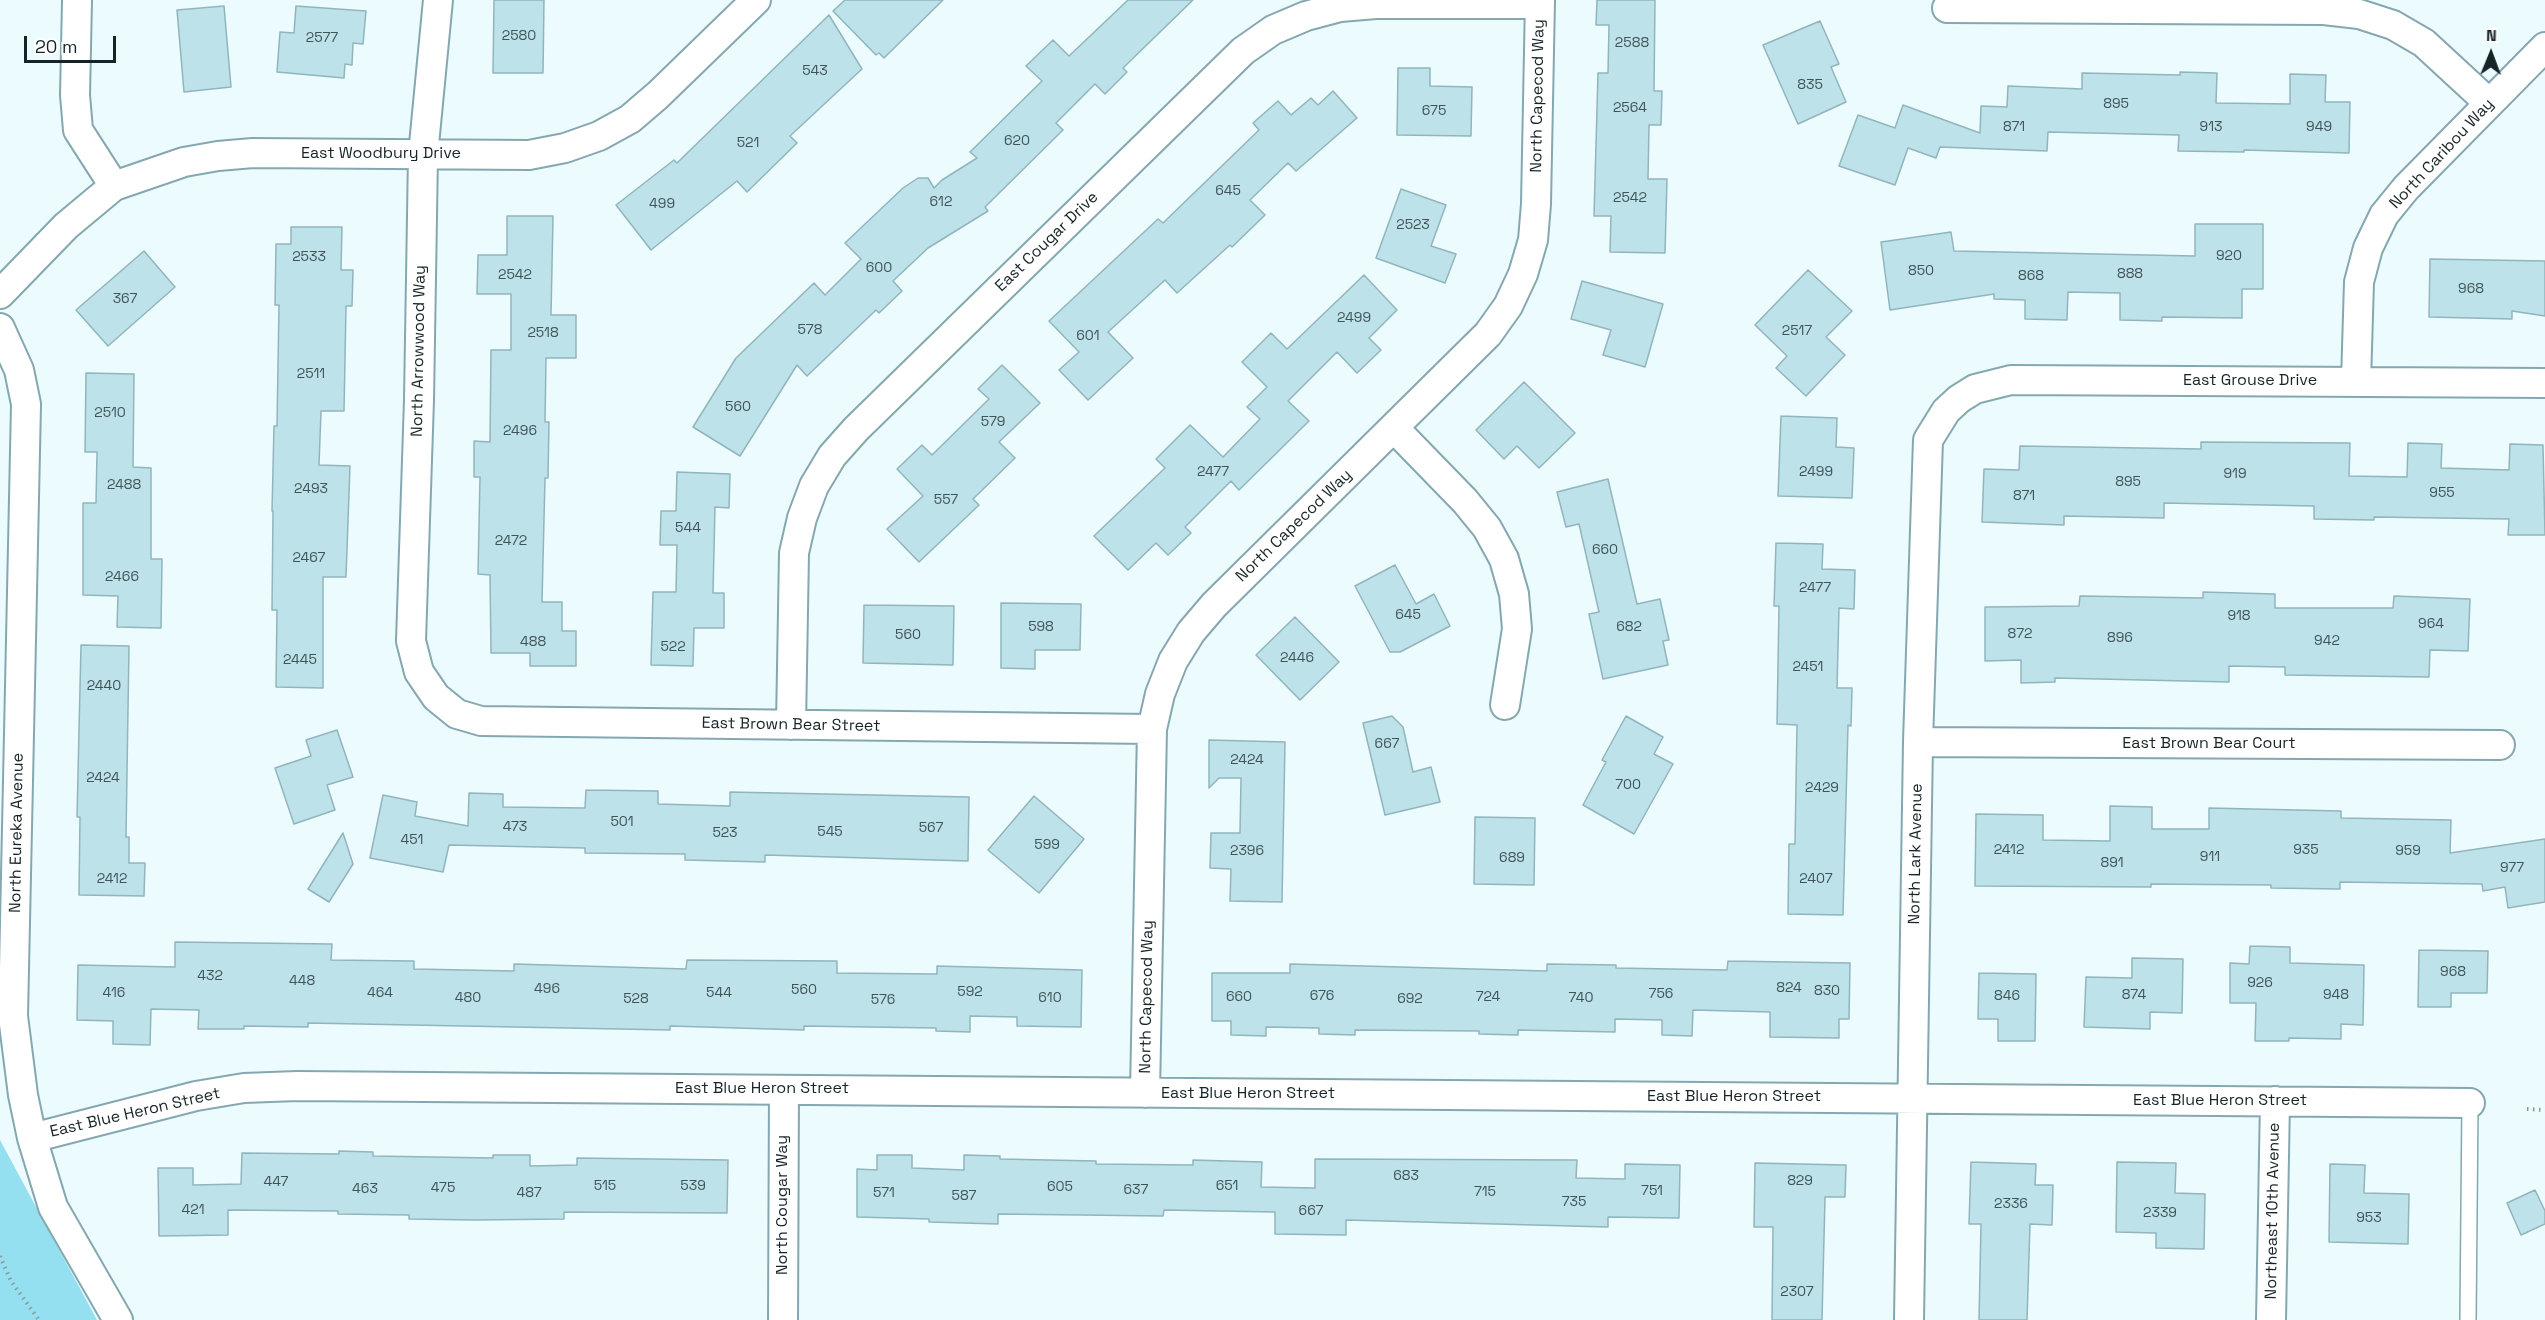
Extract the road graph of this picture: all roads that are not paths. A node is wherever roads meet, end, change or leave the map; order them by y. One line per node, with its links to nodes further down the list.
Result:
1 (438, 0): 9 (street, North Arrowwood Way)
2 (756, 0): 9 (street, East Woodbury Drive)
3 (77, 1): 10 (street)
4 (1540, 2): 16 (street, North Capecod Way); 19 (street, East Cougar Drive)
5 (2231, 5): 6 (street); 8 (street)
6 (1947, 9)
7 (2545, 47): 8 (street, North Caribou Way)
8 (2489, 103): 13 (street, North Caribou Way)
9 (423, 155): 10 (street, East Woodbury Drive); 17 (street, North Arrowwood Way)
10 (114, 186): 11 (street, East Woodbury Drive)
11 (0, 294)
12 (0, 328): 28 (street, North Eureka Avenue)
13 (2356, 382): 14 (street, East Grouse Drive); 15 (street, East Grouse Drive)
14 (2545, 383)
15 (1959, 399): 21 (street, North Lark Avenue)
16 (1394, 428): 18 (street); 20 (street, North Capecod Way)
17 (436, 697): 19 (street, East Brown Bear Street)
18 (1505, 705)
19 (791, 725): 20 (street, East Brown Bear Street)
20 (1152, 729): 24 (street, North Capecod Way)
21 (1918, 742): 22 (street, East Brown Bear Court); 25 (street, North Lark Avenue)
22 (2500, 745)
23 (784, 1090): 24 (street, East Blue Heron Street); 28 (street, East Blue Heron Street); 30 (street, North Cougar Way)
24 (1145, 1093): 25 (street, East Blue Heron Street)
25 (1912, 1099): 26 (street, East Blue Heron Street); 31 (street, North Lark Avenue)
26 (2275, 1101): 27 (street, East Blue Heron Street); 32 (street, Northeast 10th Avenue)
27 (2470, 1103): 33 (lane)
28 (32, 1138): 29 (street, North Eureka Avenue)
29 (118, 1320)
30 (783, 1320)
31 (1909, 1320)
32 (2271, 1320)
33 (2468, 1320)

